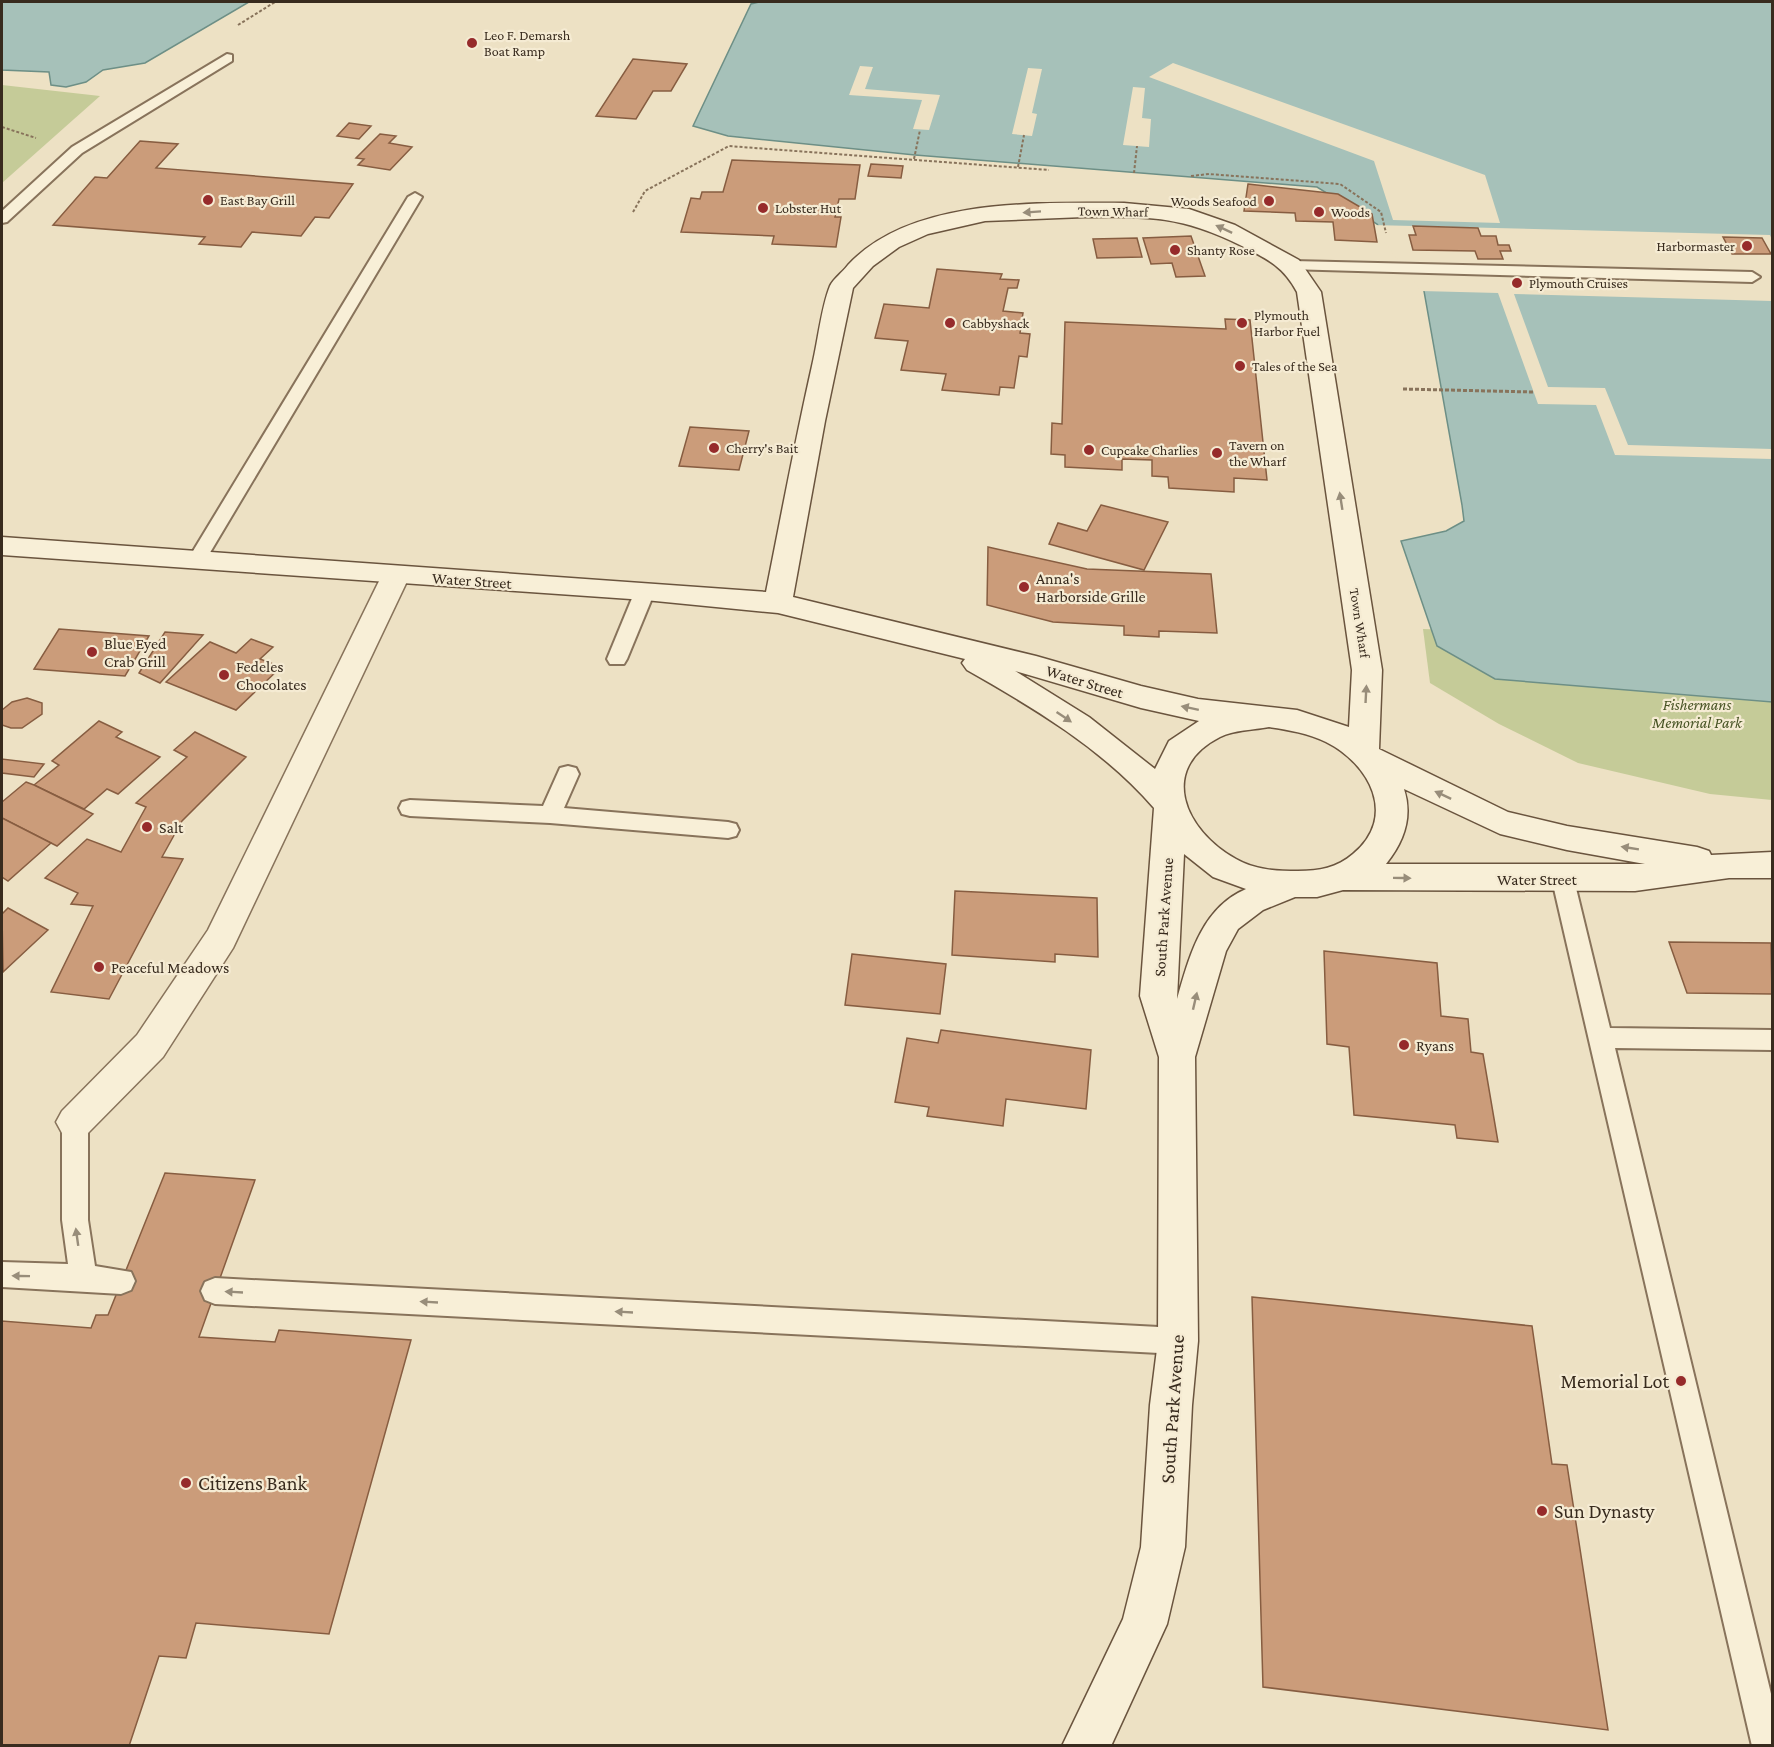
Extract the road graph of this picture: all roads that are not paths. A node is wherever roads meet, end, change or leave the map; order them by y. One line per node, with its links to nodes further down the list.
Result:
1 (227, 58): 3 (lane)
2 (416, 197): 7 (lane)
3 (2, 219)
4 (1293, 266): 5 (lane); 10 (street, Town Wharf, one-way to 10); 14 (street, Town Wharf, one-way to 4)
5 (1752, 277)
6 (2, 546): 7 (street, Water Street)
7 (196, 561): 8 (street, Water Street)
8 (396, 575): 9 (street, Water Street); 28 (street)
9 (645, 591): 10 (street, Water Street); 12 (lane)
10 (778, 603): 11 (street, Water Street)
11 (939, 643): 13 (street, Water Street, one-way to 11); 16 (street, Water Street, one-way to 16)
12 (617, 659)
13 (1269, 716): 14 (street); 16 (street)
14 (1367, 757): 20 (street, Water Street, one-way to 14); 22 (street)
15 (568, 774): 18 (lane)
16 (1168, 805): 24 (street); 27 (street, South Park Avenue)
17 (410, 808): 18 (lane)
18 (550, 815): 19 (lane)
19 (728, 830)
20 (1729, 865): 21 (street, Water Street); 23 (street, Water Street)
21 (1773, 865)
22 (1344, 877): 23 (street, Water Street, one-way to 23); 24 (street)
23 (1563, 880): 25 (lane)
24 (1289, 885): 27 (street, South Park Avenue, one-way to 24)
25 (1600, 1038): 26 (lane); 35 (lane)
26 (1773, 1040)
27 (1177, 1057): 33 (street, South Park Avenue)
28 (75, 1122): 30 (lane, one-way to 28)
29 (2, 1275): 30 (lane, one-way to 29)
30 (83, 1277): 31 (lane)
31 (121, 1281)
32 (215, 1291): 33 (lane, one-way to 32)
33 (1178, 1341): 34 (street, South Park Avenue)
34 (1086, 1746)
35 (1768, 1746)

